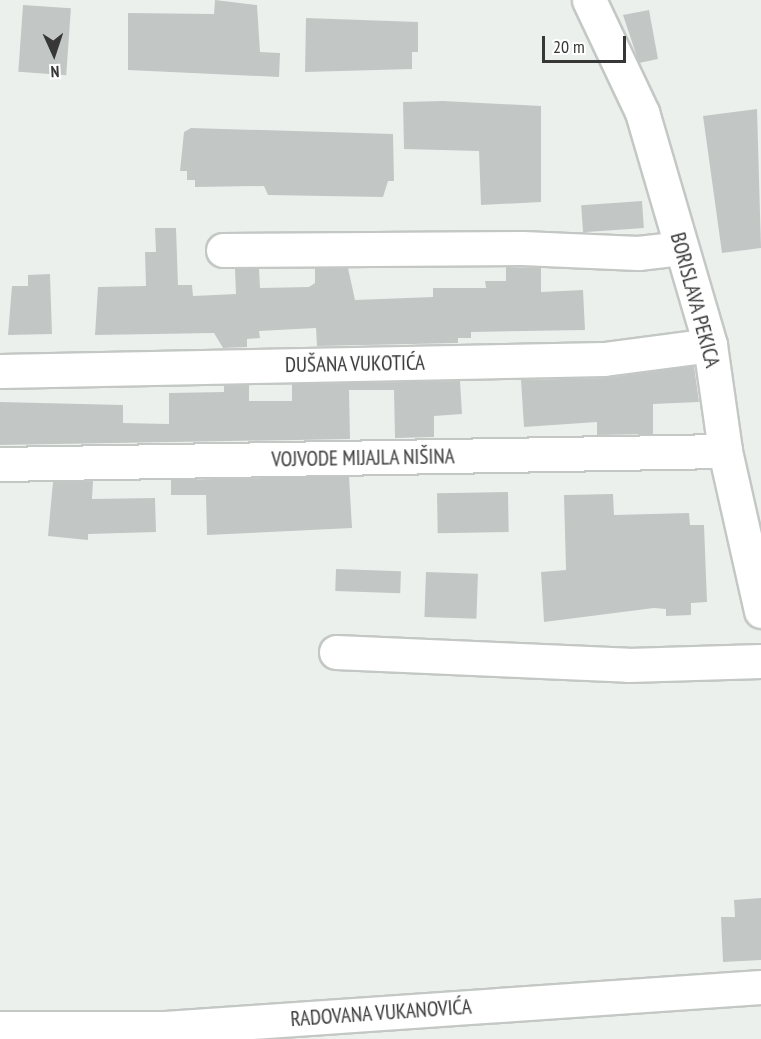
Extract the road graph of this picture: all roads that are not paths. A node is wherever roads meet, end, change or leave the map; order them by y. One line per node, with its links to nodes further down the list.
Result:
1 (589, 0): 2 (street, BORISLAVA PEKICA)
2 (681, 248): 3 (street); 4 (street, BORISLAVA PEKICA)
3 (223, 250)
4 (710, 345): 5 (street, DUŠANA VUKOTIĆA); 6 (street, BORISLAVA PEKICA)
5 (0, 371)
6 (725, 452): 7 (street, VOJVODE MIJAJLA NIŠINA); 8 (street, BORISLAVA PEKICA)
7 (0, 464)
8 (761, 611)
9 (336, 652): 10 (street)
10 (761, 661)
11 (761, 987): 12 (street, RADOVANA VUKANOVIĆA)
12 (0, 1028)

